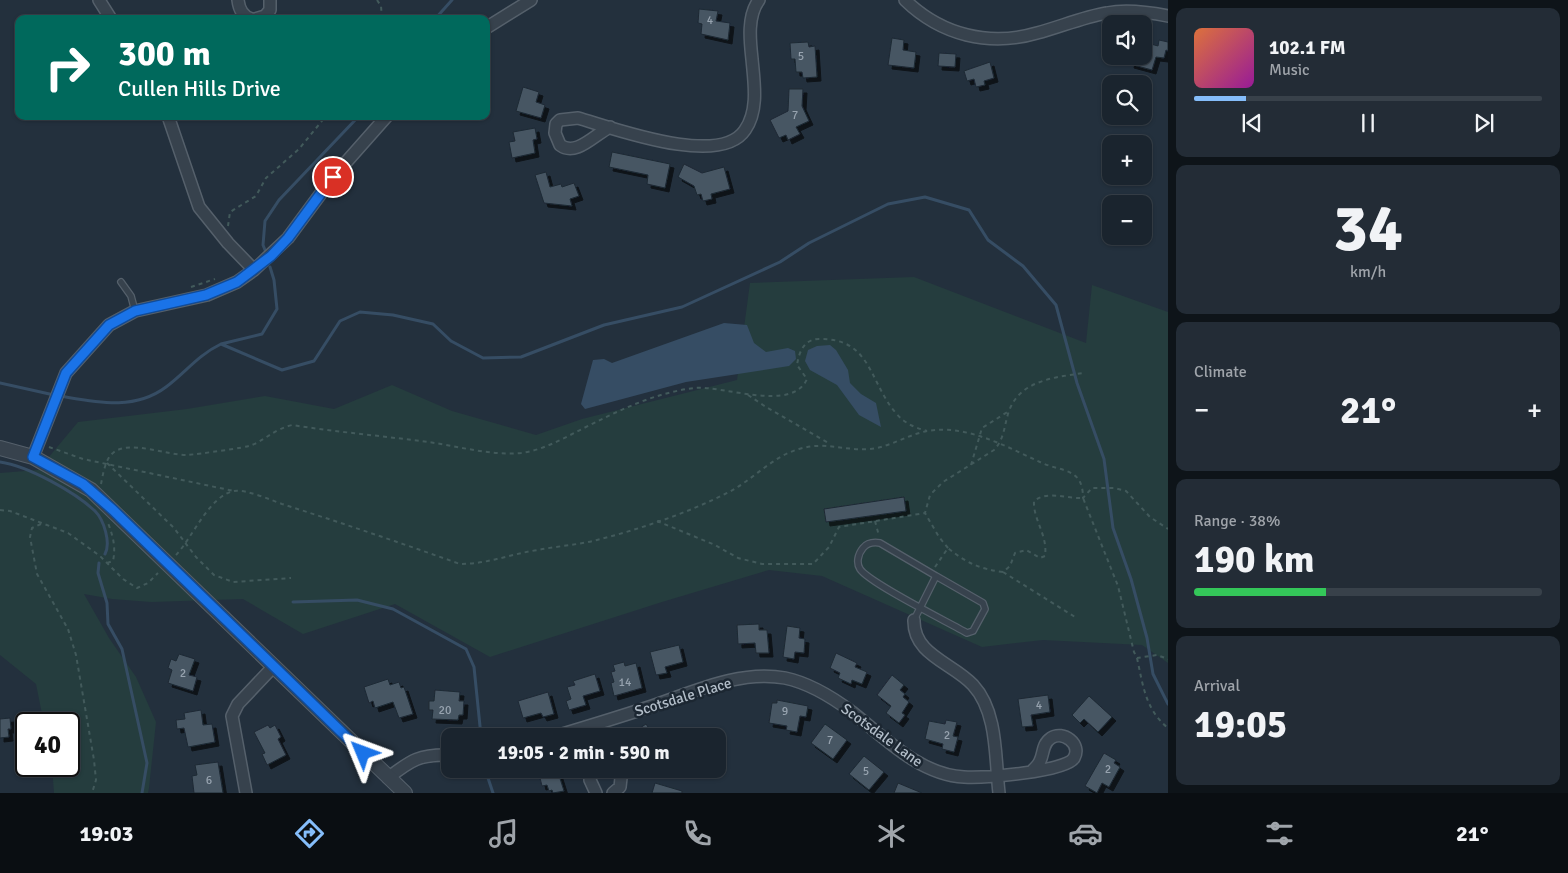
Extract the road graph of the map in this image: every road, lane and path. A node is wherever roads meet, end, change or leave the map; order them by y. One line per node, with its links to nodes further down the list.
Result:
1 (99, 0): 8 (street)
2 (238, 0): 9 (street)
3 (270, 0): 10 (street)
4 (377, 0): 11 (path)
5 (531, 0): 13 (street)
6 (759, 0): 17 (street)
7 (906, 0): 12 (street)
8 (108, 15)
9 (245, 15)
10 (267, 15)
11 (382, 15)
12 (1168, 16)
13 (490, 26)
14 (169, 120): 19 (street)
15 (323, 120): 18 (path)
16 (383, 120): 19 (street)
17 (610, 127)
18 (231, 233)
19 (254, 270): 23 (street)
20 (222, 276): 22 (path)
21 (121, 282): 23 (lane)
22 (186, 288)
23 (135, 311): 33 (street)
24 (1084, 373): 26 (path)
25 (748, 394): 27 (path); 31 (path); 34 (path)
26 (1009, 411): 28 (path); 30 (path)
27 (929, 431): 28 (path); 31 (path)
28 (978, 436): 30 (path); 35 (path)
29 (45, 444): 34 (path)
30 (1000, 444): 35 (path); 37 (path)
31 (832, 445): 42 (path)
32 (0, 448): 33 (street)
33 (33, 457): 38 (street)
34 (107, 463): 36 (path); 38 (path); 47 (path)
35 (971, 465): 40 (path)
36 (235, 491): 42 (path); 47 (path)
37 (1083, 498): 45 (path); 51 (path); 58 (path)
38 (101, 499): 60 (street)
39 (0, 510): 44 (path)
40 (926, 513): 43 (path); 48 (path)
41 (107, 521): 50 (path)
42 (657, 521): 43 (path)
43 (875, 521): 46 (path)
44 (41, 524): 50 (path); 70 (path)
45 (1168, 530)
46 (880, 543): 53 (lane); 55 (lane)
47 (186, 545): 49 (path); 54 (path)
48 (948, 548): 51 (path); 53 (path)
49 (172, 558)
50 (108, 564): 52 (path)
51 (1003, 572): 56 (path)
52 (158, 573)
53 (934, 574): 55 (lane); 55 (lane)
54 (291, 578)
55 (921, 606): 57 (lane)
56 (1075, 617)
57 (914, 620): 66 (street)
58 (1137, 658): 59 (path); 63 (path)
59 (1168, 659)
60 (274, 666): 67 (street); 71 (street)
61 (753, 677): 62 (street, Scotsdale Place); 66 (street, Scotsdale Lane)
62 (600, 728)
63 (1168, 728)
64 (441, 755): 67 (street)
65 (1033, 770): 66 (street, Scotsdale Lane)
66 (997, 776): 75 (street)
67 (388, 778): 72 (street)
68 (591, 778): 73 (street)
69 (621, 778): 74 (street)
70 (92, 793)
71 (246, 793)
72 (405, 793)
73 (596, 793)
74 (613, 793)
75 (999, 793)

